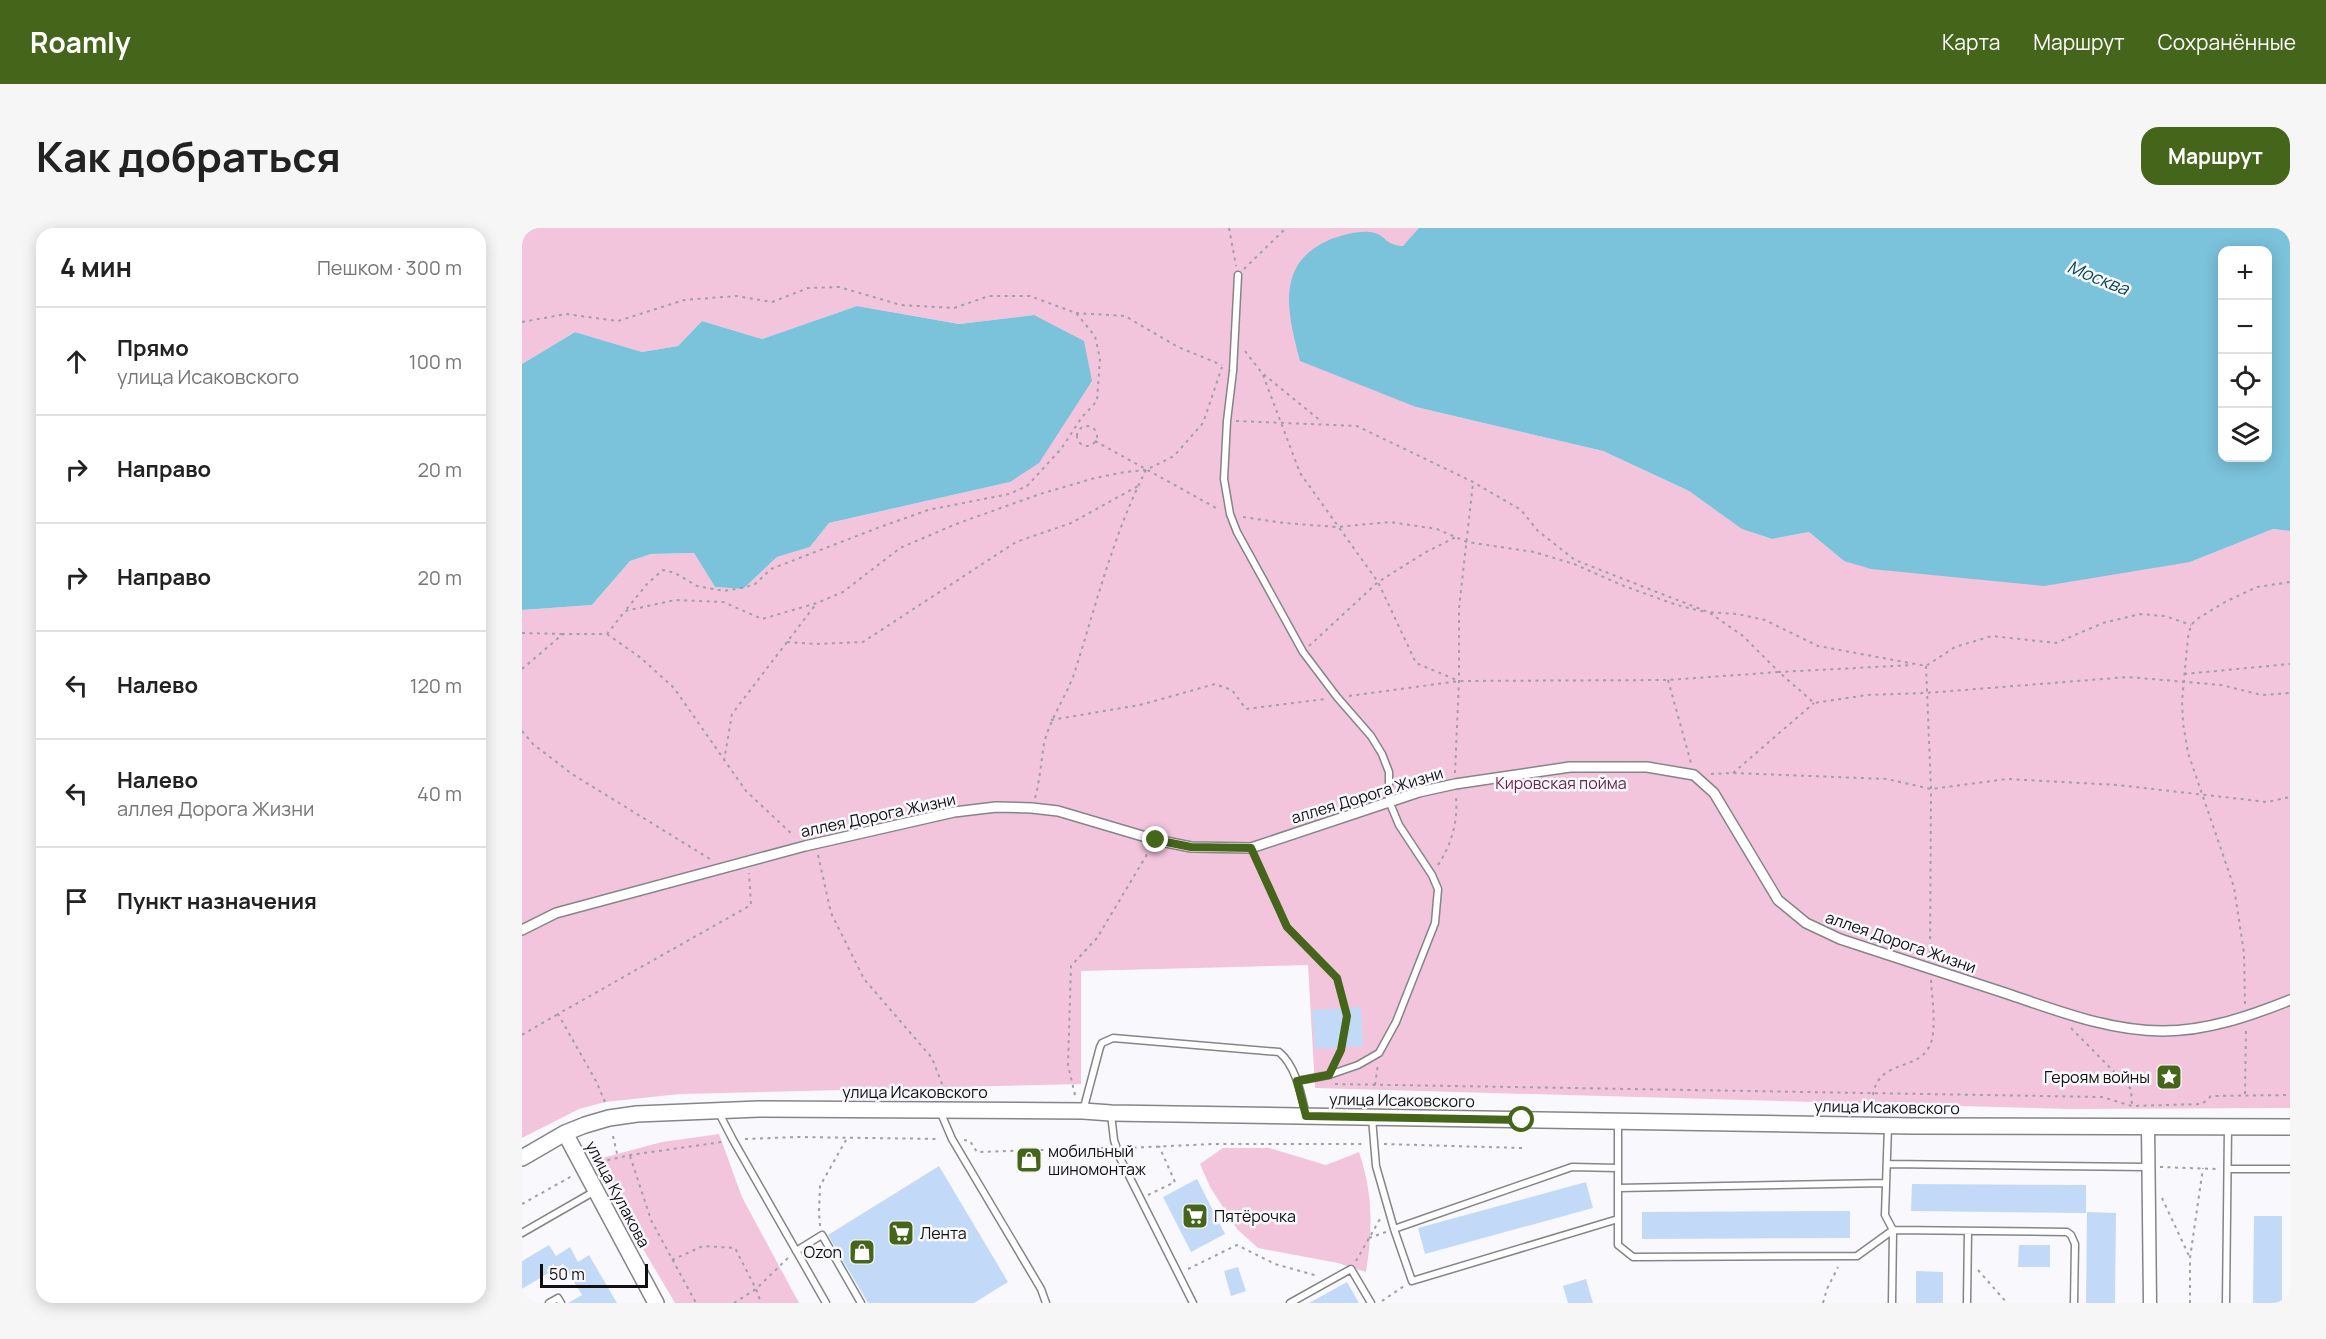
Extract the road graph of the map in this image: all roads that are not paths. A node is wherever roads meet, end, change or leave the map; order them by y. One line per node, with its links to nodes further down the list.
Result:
1 (1238, 275): 2 (lane)
2 (1389, 801): 3 (street, аллея Дорога Жизни); 4 (street, аллея Дорога Жизни); 5 (lane)
3 (522, 930)
4 (2290, 1000)
5 (1297, 1081): 8 (lane); 10 (lane)
6 (718, 1110): 7 (street, улица Исаковского); 17 (street, улица Исаковского); 32 (lane)
7 (939, 1111): 8 (street, улица Исаковского); 38 (lane)
8 (1083, 1111): 9 (street, улица Исаковского)
9 (1111, 1113): 10 (street, улица Исаковского); 39 (lane)
10 (1306, 1116): 11 (street, улица Исаковского)
11 (1372, 1118): 12 (street, улица Исаковского); 28 (lane)
12 (1618, 1120): 13 (street, улица Исаковского); 21 (lane)
13 (1888, 1125): 14 (street, улица Исаковского); 19 (lane)
14 (2148, 1127): 16 (street, улица Исаковского); 20 (street)
15 (2290, 1127): 16 (street, улица Исаковского)
16 (2228, 1128): 22 (lane)
17 (565, 1133): 18 (street, улица Исаковского); 26 (street, улица Кулакова)
18 (522, 1158)
19 (1887, 1164): 20 (lane); 24 (lane)
20 (2148, 1167): 45 (street)
21 (1617, 1168): 25 (lane); 28 (lane)
22 (2229, 1169): 23 (lane); 46 (lane)
23 (2290, 1169)
24 (1885, 1183): 25 (lane); 29 (lane)
25 (1618, 1188): 27 (lane)
26 (595, 1190): 31 (lane); 35 (street, улица Кулакова)
27 (1618, 1219): 28 (lane); 29 (lane)
28 (1394, 1229)
29 (1893, 1230): 30 (lane); 42 (lane)
30 (1968, 1231): 43 (lane); 44 (lane)
31 (522, 1233)
32 (796, 1251): 36 (lane); 37 (lane)
33 (549, 1303): 34 (lane)
34 (561, 1303)
35 (656, 1303)
36 (826, 1303)
37 (861, 1303)
38 (1046, 1303)
39 (1193, 1303)
40 (1290, 1303): 41 (lane)
41 (1371, 1303)
42 (1892, 1303)
43 (1967, 1303)
44 (2074, 1303)
45 (2150, 1303)
46 (2226, 1303)

